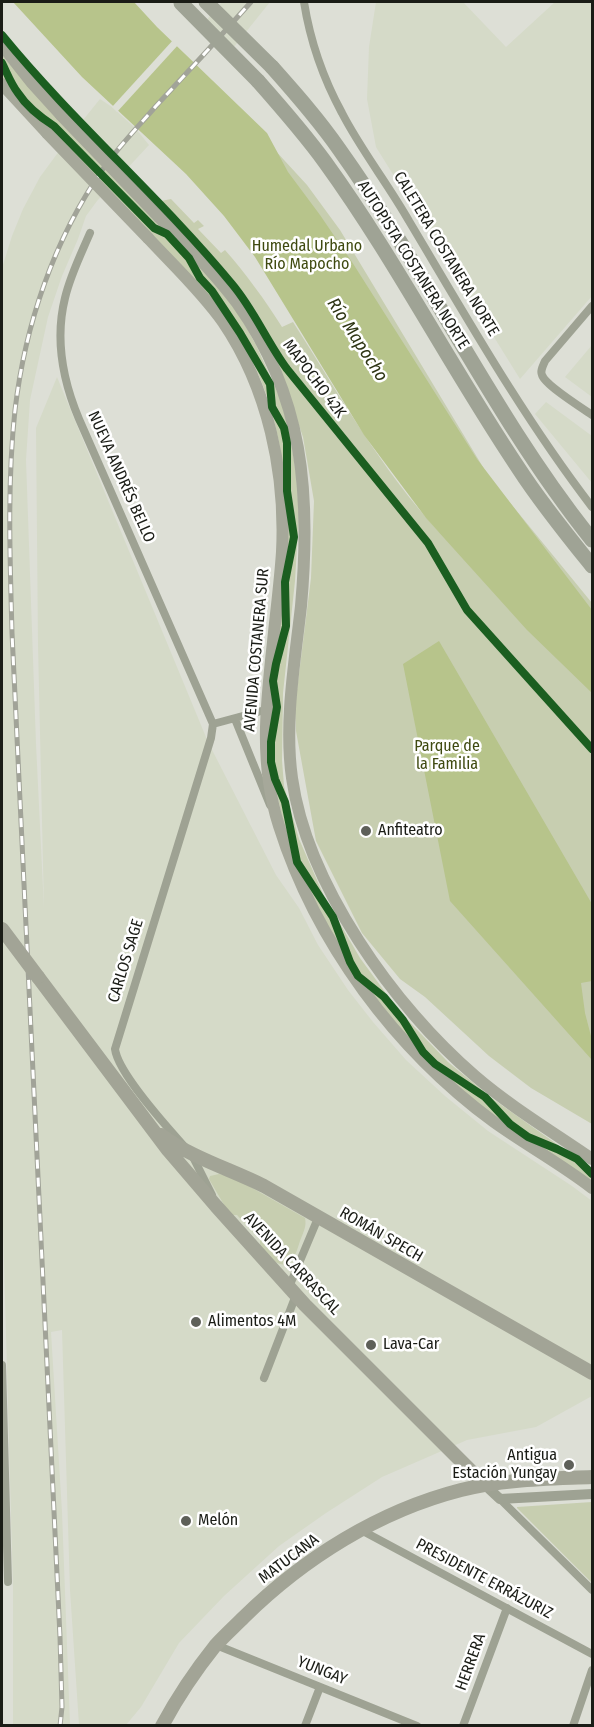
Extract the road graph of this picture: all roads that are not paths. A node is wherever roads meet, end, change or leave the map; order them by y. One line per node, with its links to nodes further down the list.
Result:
1 (180, 2): 11 (highway, AUTOPISTA COSTANERA NORTE, bridge)
2 (206, 2): 10 (highway, AUTOPISTA COSTANERA NORTE, bridge)
3 (304, 2): 9 (street, CALETERA COSTANERA NORTE)
4 (2, 45): 18 (main road, bridge)
5 (2, 84): 12 (main road, AVENIDA COSTANERA SUR, bridge)
6 (90, 233): 14 (street, NUEVA ANDRÉS BELLO)
7 (592, 306): 8 (street)
8 (592, 415)
9 (592, 507)
10 (592, 540)
11 (592, 566)
12 (265, 710): 13 (street); 15 (main road, AVENIDA COSTANERA SUR)
13 (235, 719): 14 (street); 15 (street)
14 (213, 724): 19 (street, CARLOS SAGE)
15 (278, 824): 20 (main road, AVENIDA COSTANERA SUR)
16 (2, 929): 17 (main road, AVENIDA CARRASCAL, bridge)
17 (153, 1129): 19 (main road, ROMÁN SPECH); 19 (main road, AVENIDA CARRASCAL)
18 (592, 1159)
19 (193, 1165): 21 (main road, ROMÁN SPECH); 22 (main road, AVENIDA CARRASCAL)
20 (592, 1188)
21 (318, 1218): 22 (street); 24 (main road, ROMÁN SPECH)
22 (292, 1291): 25 (street); 27 (main road, AVENIDA CARRASCAL)
23 (2, 1365): 28 (street)
24 (592, 1373)
25 (264, 1378)
26 (592, 1477): 27 (main road, MATUCANA)
27 (485, 1485): 30 (street, AVENIDA CARRASCAL); 31 (main road, MATUCANA)
28 (3, 1494): 32 (street)
29 (592, 1494): 30 (street)
30 (500, 1499): 33 (street, AVENIDA CARRASCAL)
31 (361, 1530): 34 (street, PRESIDENTE ERRÁZURIZ); 35 (main road, MATUCANA)
32 (8, 1582)
33 (592, 1590)
34 (507, 1608): 36 (street, PRESIDENTE ERRÁZURIZ); 42 (street, HERRERA)
35 (216, 1645): 38 (street, YUNGAY); 39 (main road, MATUCANA)
36 (592, 1654)
37 (592, 1670): 43 (street)
38 (320, 1687): 40 (street); 41 (street, YUNGAY)
39 (162, 1725)
40 (305, 1725)
41 (417, 1725)
42 (463, 1725)
43 (573, 1725)

